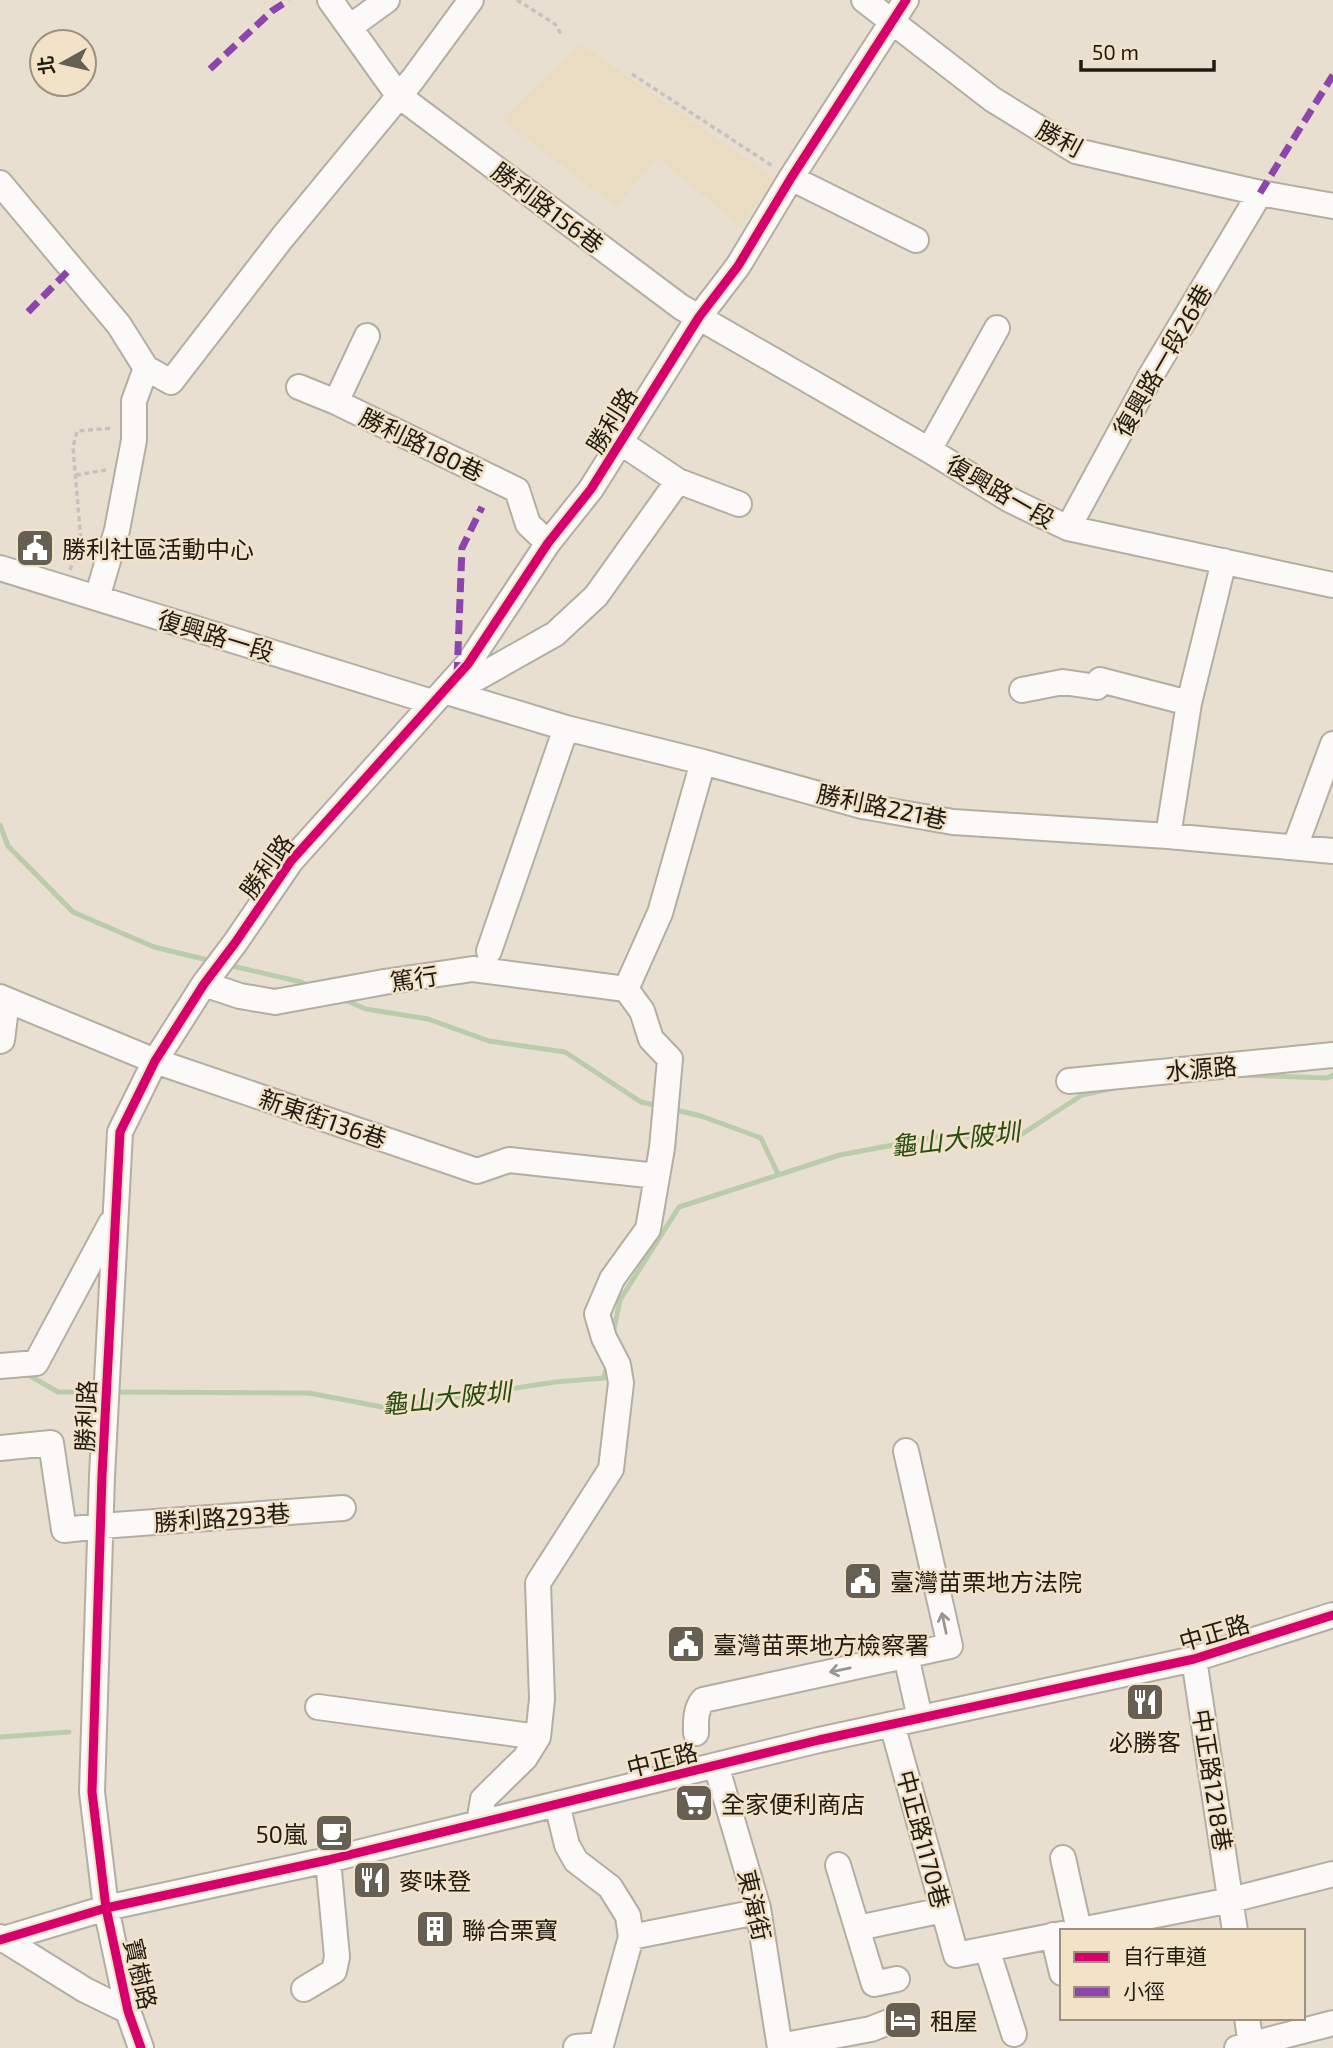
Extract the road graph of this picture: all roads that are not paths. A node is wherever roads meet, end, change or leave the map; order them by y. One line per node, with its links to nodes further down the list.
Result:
1 (330, 0): 7 (street, 勝利路156巷)
2 (387, 0): 7 (street)
3 (471, 0): 8 (street)
4 (864, 0): 6 (street, 勝利)
5 (906, 0): 6 (street, 勝利路)
6 (892, 21): 9 (street, 勝利路); 11 (street, 勝利)
7 (350, 27): 8 (street, 勝利路156巷)
8 (398, 94): 14 (street, 勝利路156巷); 17 (street)
9 (791, 178): 13 (street); 14 (street, 勝利路)
10 (0, 183): 17 (street)
11 (1260, 193): 12 (street, 勝利); 24 (street, 復興路一段26巷)
12 (1333, 206)
13 (916, 240)
14 (699, 317): 20 (street, 勝利路); 21 (street, 復興路一段)
15 (997, 328): 21 (street)
16 (367, 336): 19 (street, 勝利路180巷)
17 (146, 368): 29 (street)
18 (299, 387): 19 (street)
19 (336, 402): 25 (street, 勝利路180巷)
20 (620, 442): 22 (street); 25 (street, 勝利路)
21 (929, 450): 24 (street, 復興路一段)
22 (678, 481): 23 (street); 31 (street)
23 (739, 504)
24 (1068, 528): 26 (street, 復興路一段)
25 (548, 543): 31 (street, 勝利路)
26 (1224, 561): 28 (street, 復興路一段); 32 (street)
27 (0, 568): 29 (street, 復興路一段)
28 (1333, 584)
29 (97, 598): 31 (street, 復興路一段)
30 (1023, 690): 32 (street)
31 (438, 696): 33 (street, 勝利路221巷); 40 (street, 勝利路)
32 (1189, 703): 36 (street)
33 (566, 728): 35 (street, 勝利路221巷); 39 (street)
34 (1333, 744): 37 (street)
35 (703, 762): 36 (street, 勝利路221巷); 41 (street)
36 (1168, 836): 37 (street, 勝利路221巷)
37 (1295, 847): 38 (street, 勝利路221巷)
38 (1333, 851)
39 (489, 951)
40 (204, 984): 41 (street, 篤行); 45 (street, 勝利路)
41 (626, 989): 47 (street)
42 (4, 998): 43 (street); 45 (street, 新東街136巷)
43 (0, 1041)
44 (1333, 1055): 46 (street, 水源路)
45 (155, 1061): 47 (street, 新東街136巷); 48 (street, 勝利路)
46 (1069, 1080)
47 (657, 1176): 61 (street)
48 (115, 1216): 49 (street); 53 (street, 勝利路)
49 (0, 1366)
50 (0, 1448): 53 (street, 勝利路293巷)
51 (906, 1451): 55 (street, one-way to 51)
52 (343, 1508): 53 (street, 勝利路293巷)
53 (101, 1526): 70 (street, 勝利路)
54 (1333, 1615): 56 (street, 中正路)
55 (906, 1656): 58 (street); 60 (street, one-way to 60)
56 (1194, 1659): 58 (street, 中正路); 69 (street, 中正路1218巷)
57 (318, 1707): 61 (street)
58 (920, 1718): 59 (street, 中正路)
59 (892, 1724): 62 (street, 中正路); 72 (street, 中正路1170巷)
60 (696, 1733)
61 (538, 1737): 64 (street)
62 (716, 1765): 63 (street, 中正路); 71 (street, 東海街)
63 (557, 1804): 64 (street, 中正路); 79 (street)
64 (479, 1823): 66 (street, 中正路)
65 (1063, 1858): 75 (street)
66 (328, 1860): 70 (street, 中正路); 83 (street)
67 (838, 1866): 74 (street)
68 (1333, 1874): 69 (street)
69 (1231, 1900): 73 (street); 77 (street, 中正路1218巷)
70 (106, 1908): 80 (street, 中正路); 84 (street, 寶樹路)
71 (758, 1908): 79 (street); 91 (street, 東海街)
72 (943, 1910): 74 (street); 81 (street, 中正路1170巷)
73 (1166, 1922): 76 (street)
74 (858, 1928): 82 (street)
75 (1067, 1929)
76 (1097, 1929)
77 (1235, 1929)
78 (1060, 1933): 81 (street)
79 (631, 1937): 90 (street)
80 (2, 1939): 84 (street)
81 (987, 1949): 88 (street)
82 (897, 1979)
83 (304, 1989)
84 (128, 2011): 92 (street, 寶樹路)
85 (904, 2016): 91 (street)
86 (1247, 2020): 89 (street)
87 (1333, 2023): 89 (street)
88 (1014, 2034)
89 (1244, 2046)
90 (576, 2047)
91 (780, 2047)
92 (141, 2048)

